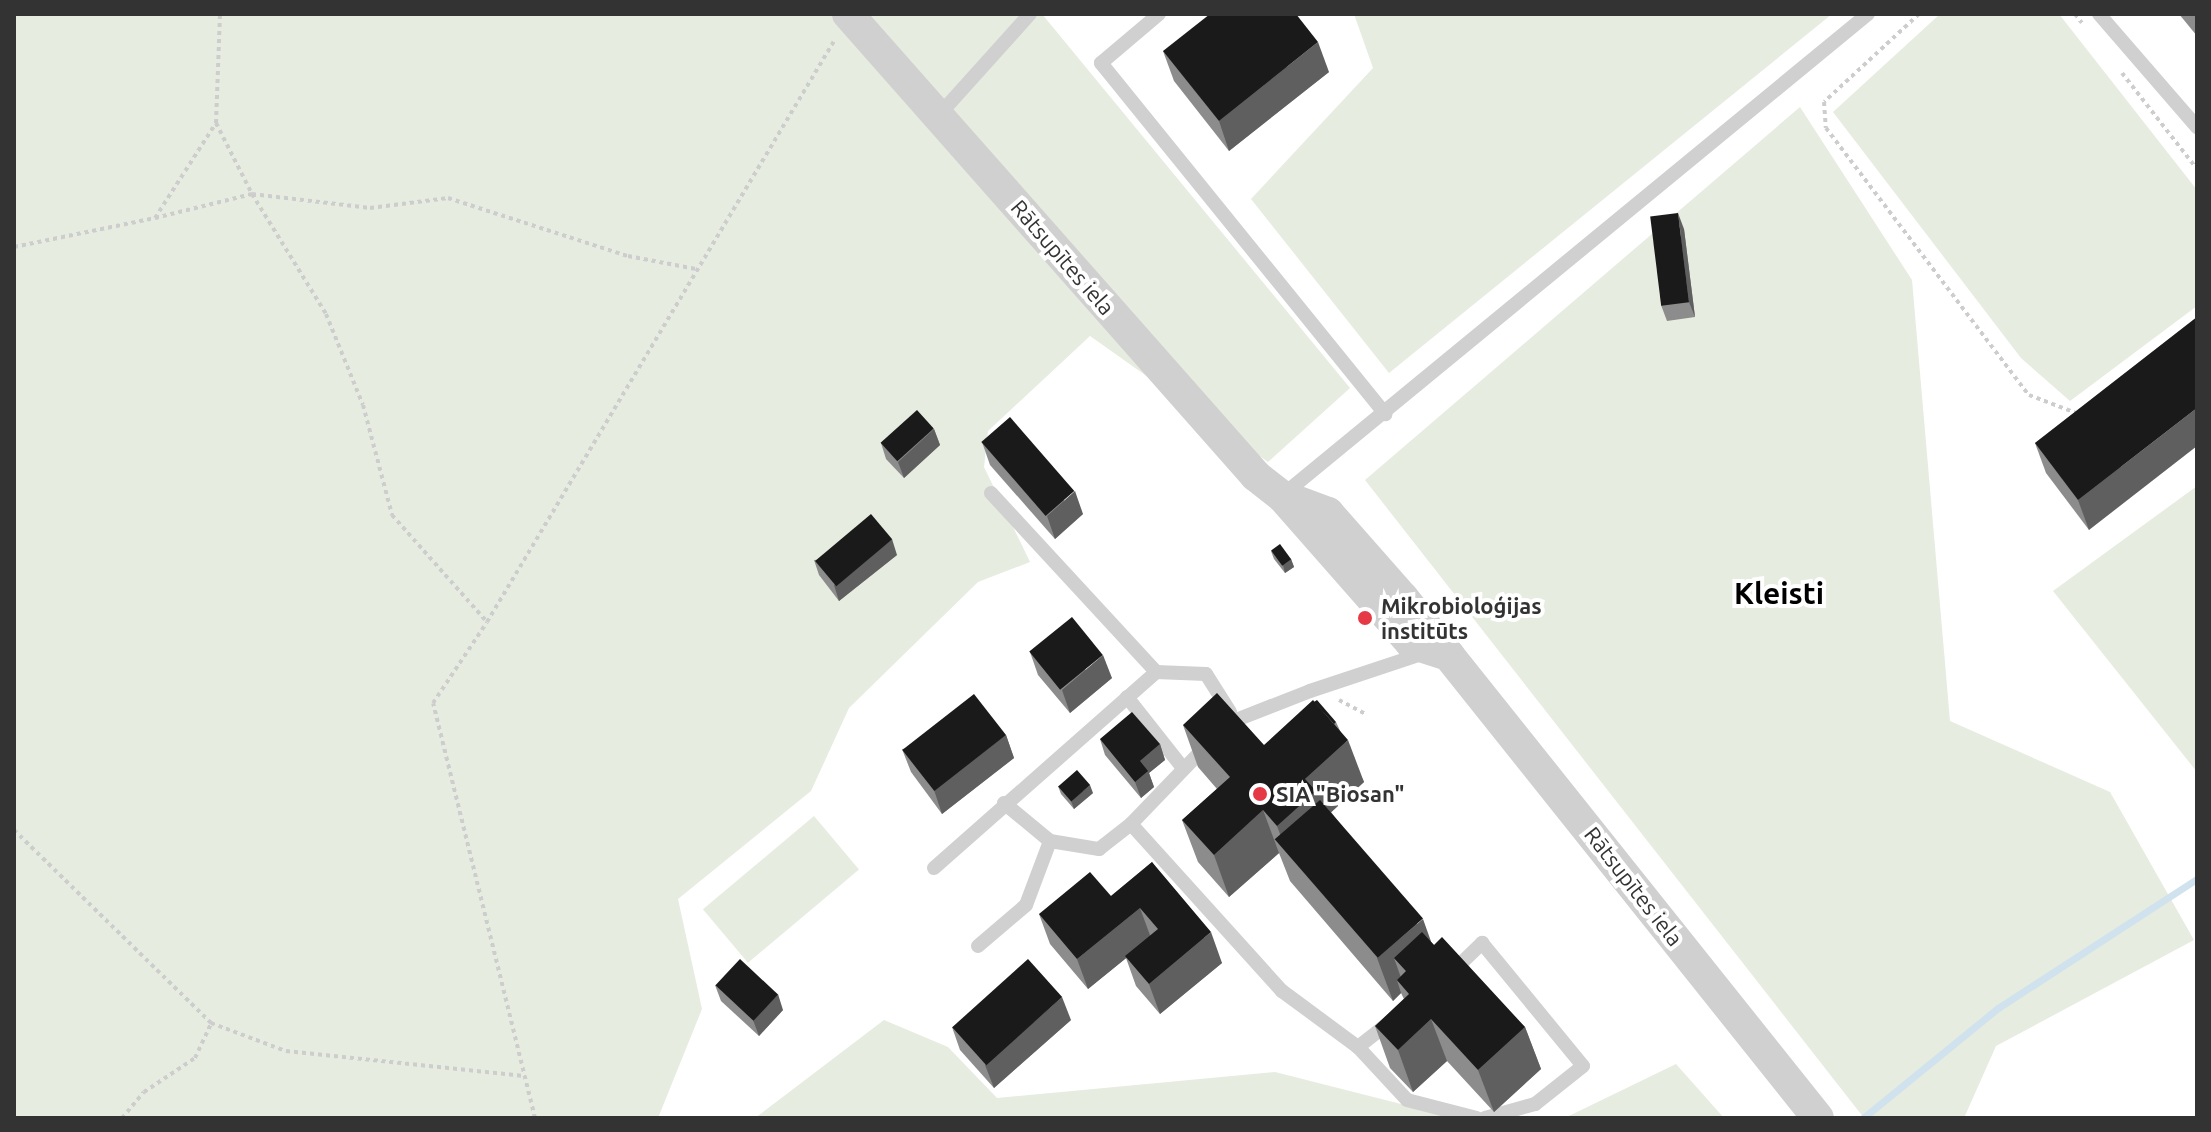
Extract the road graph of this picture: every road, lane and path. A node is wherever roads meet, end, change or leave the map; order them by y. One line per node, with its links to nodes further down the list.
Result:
1 (220, 14): 12 (path)
2 (1030, 14): 11 (lane)
3 (1159, 14): 20 (lane)
4 (1868, 14): 20 (lane)
5 (1919, 14): 19 (path)
6 (2075, 14): 9 (path)
7 (2099, 14): 13 (lane)
8 (849, 15): 11 (street, Rātsupītes iela); 18 (path)
9 (2084, 25)
10 (2119, 70): 14 (path)
11 (939, 115): 22 (street, Rātsupītes iela)
12 (216, 123): 15 (path); 16 (path)
13 (2197, 127)
14 (2197, 169)
15 (252, 194): 16 (path); 18 (path); 23 (path)
16 (155, 218): 17 (path)
17 (14, 247)
18 (696, 269): 23 (path)
19 (2087, 411)
20 (1385, 414): 22 (lane)
21 (991, 493): 25 (lane)
22 (1282, 496): 24 (street, Rātsupītes iela)
23 (487, 622): 39 (path)
24 (1449, 655): 27 (lane); 44 (street, Rātsupītes iela)
25 (1156, 672): 26 (lane); 27 (lane)
26 (1127, 697): 28 (lane); 29 (lane)
27 (1236, 720): 28 (lane)
28 (1182, 767): 30 (lane)
29 (1004, 803): 32 (lane); 33 (lane)
30 (1131, 824): 32 (lane); 38 (lane)
31 (14, 830): 37 (path)
32 (1050, 841): 34 (lane)
33 (934, 868)
34 (978, 946)
35 (1437, 985): 43 (lane)
36 (1403, 1011): 38 (lane)
37 (211, 1023): 39 (path); 40 (path)
38 (1358, 1047): 42 (lane)
39 (524, 1076): 41 (path)
40 (122, 1118)
41 (535, 1118)
42 (1477, 1118)
43 (1485, 1118)
44 (1818, 1118)

